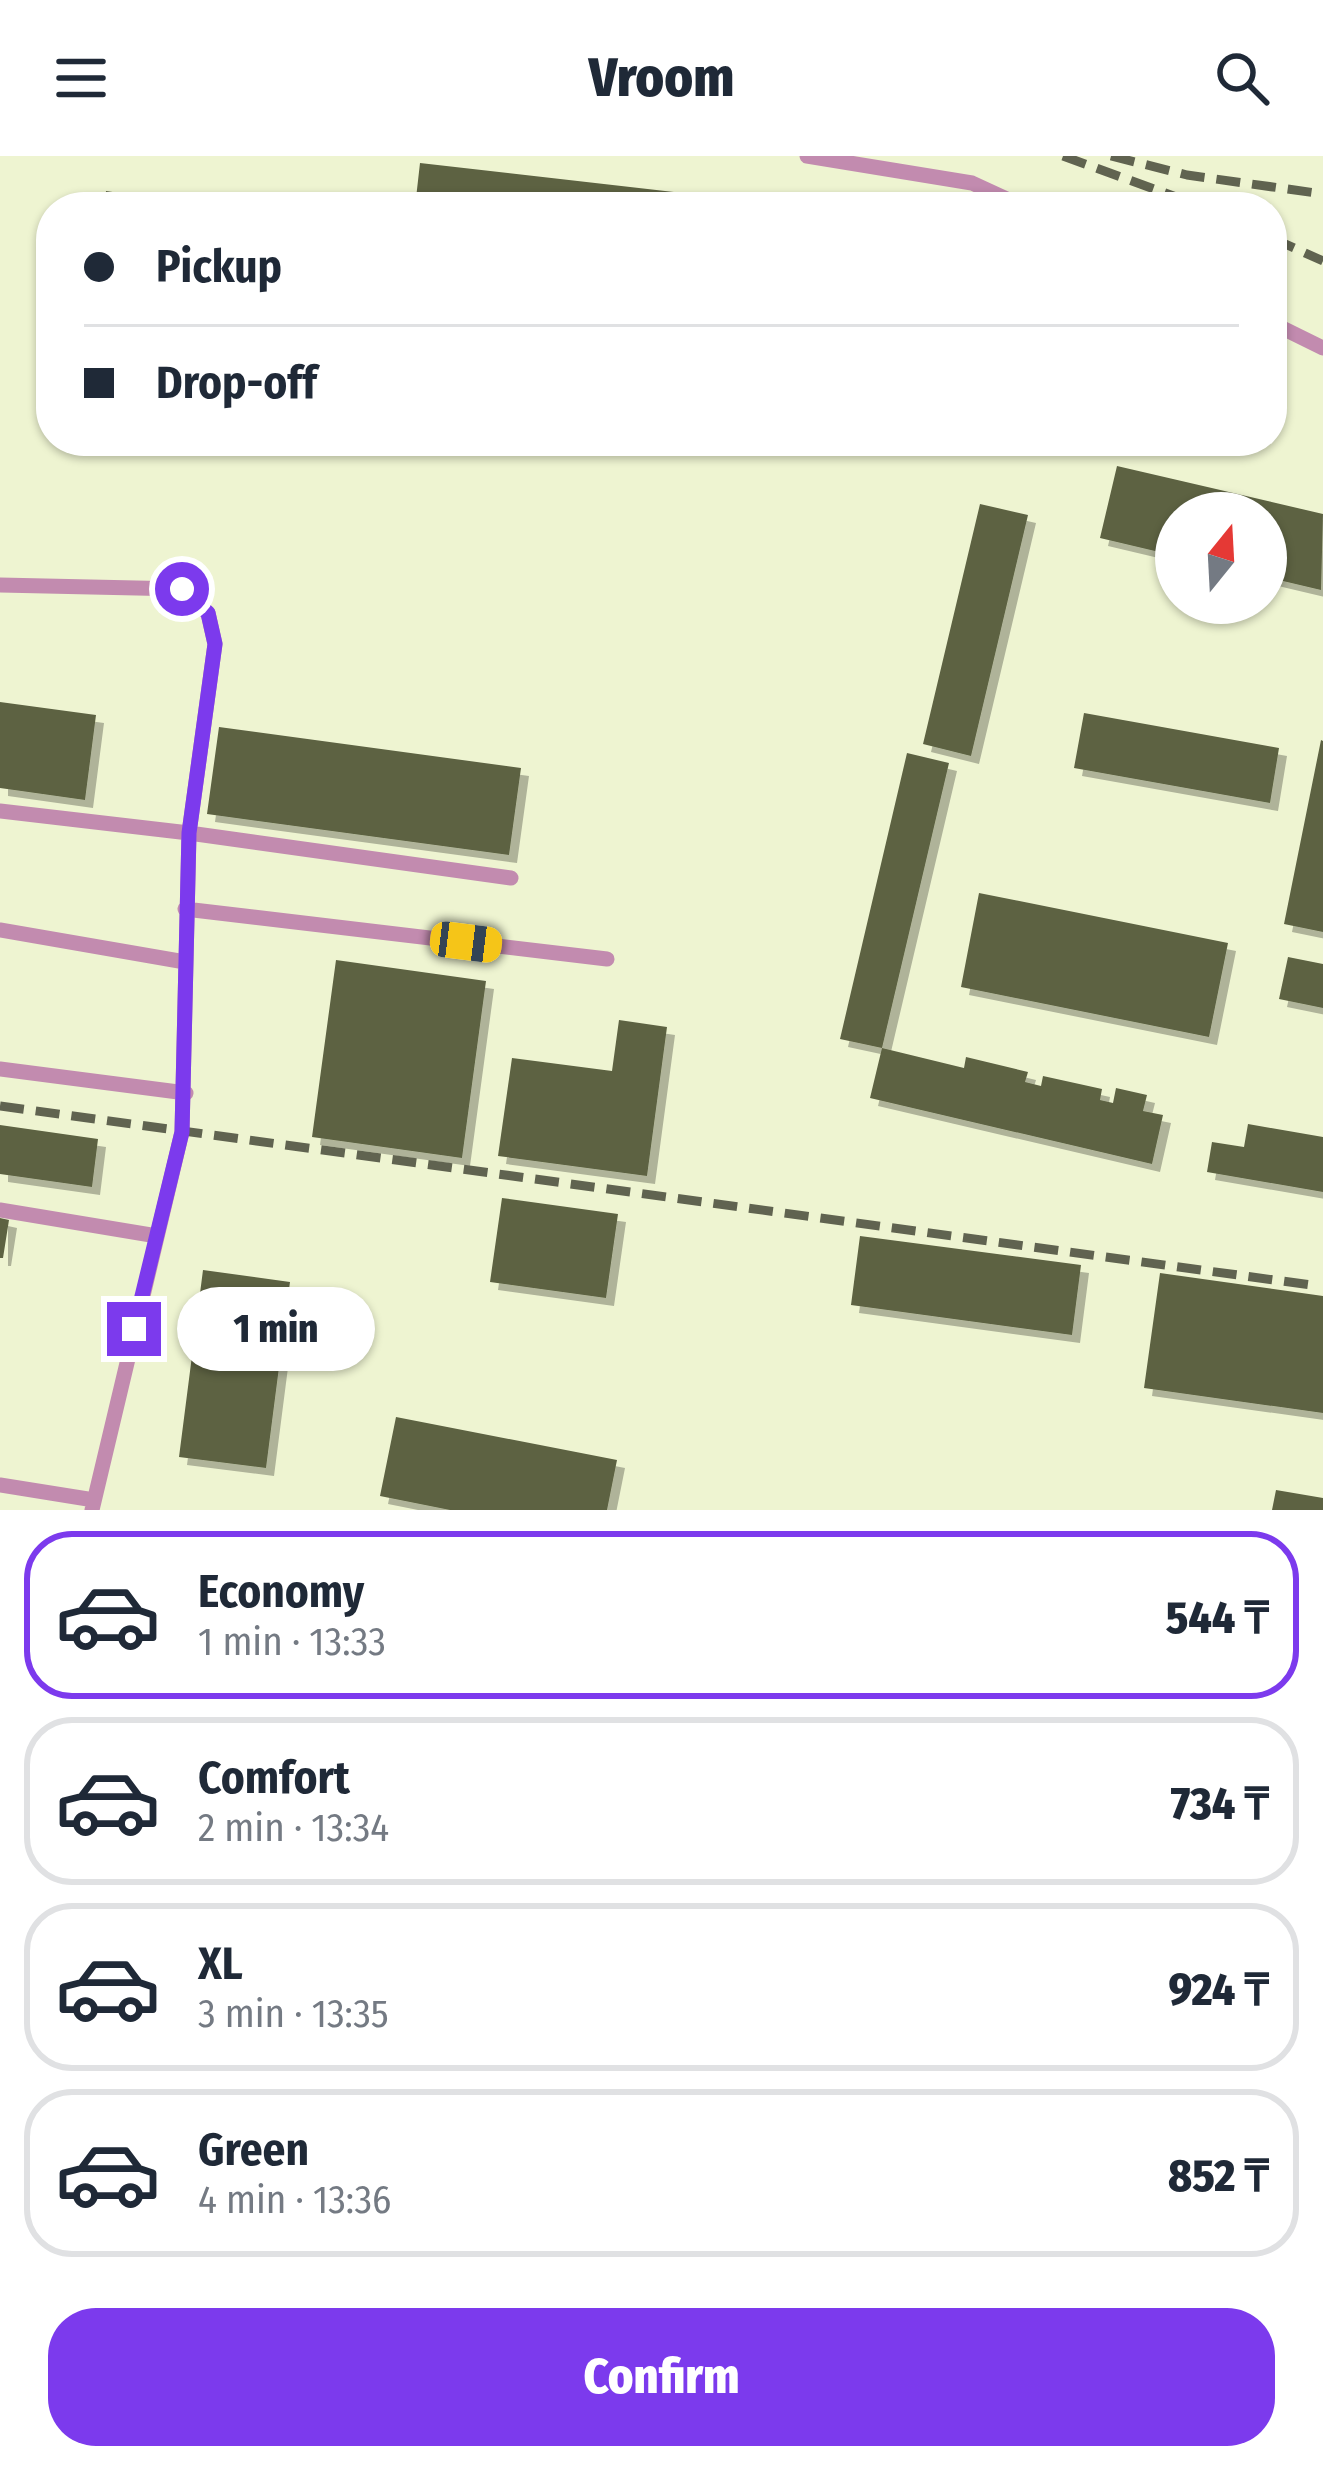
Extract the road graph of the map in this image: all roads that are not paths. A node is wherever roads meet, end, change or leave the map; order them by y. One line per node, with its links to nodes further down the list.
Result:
1 (807, 156): 2 (lane)
2 (992, 192)
3 (1287, 330): 4 (lane)
4 (1323, 348)
5 (0, 585): 7 (lane)
6 (0, 811): 7 (lane)
7 (189, 833): 8 (lane); 9 (lane)
8 (511, 878)
9 (185, 909): 11 (lane); 12 (lane)
10 (0, 930): 12 (lane)
11 (607, 959)
12 (185, 962): 14 (lane)
13 (0, 1069): 14 (lane)
14 (186, 1093): 16 (lane)
15 (0, 1210): 16 (lane)
16 (157, 1236): 18 (lane)
17 (0, 1485): 18 (lane)
18 (93, 1505)

